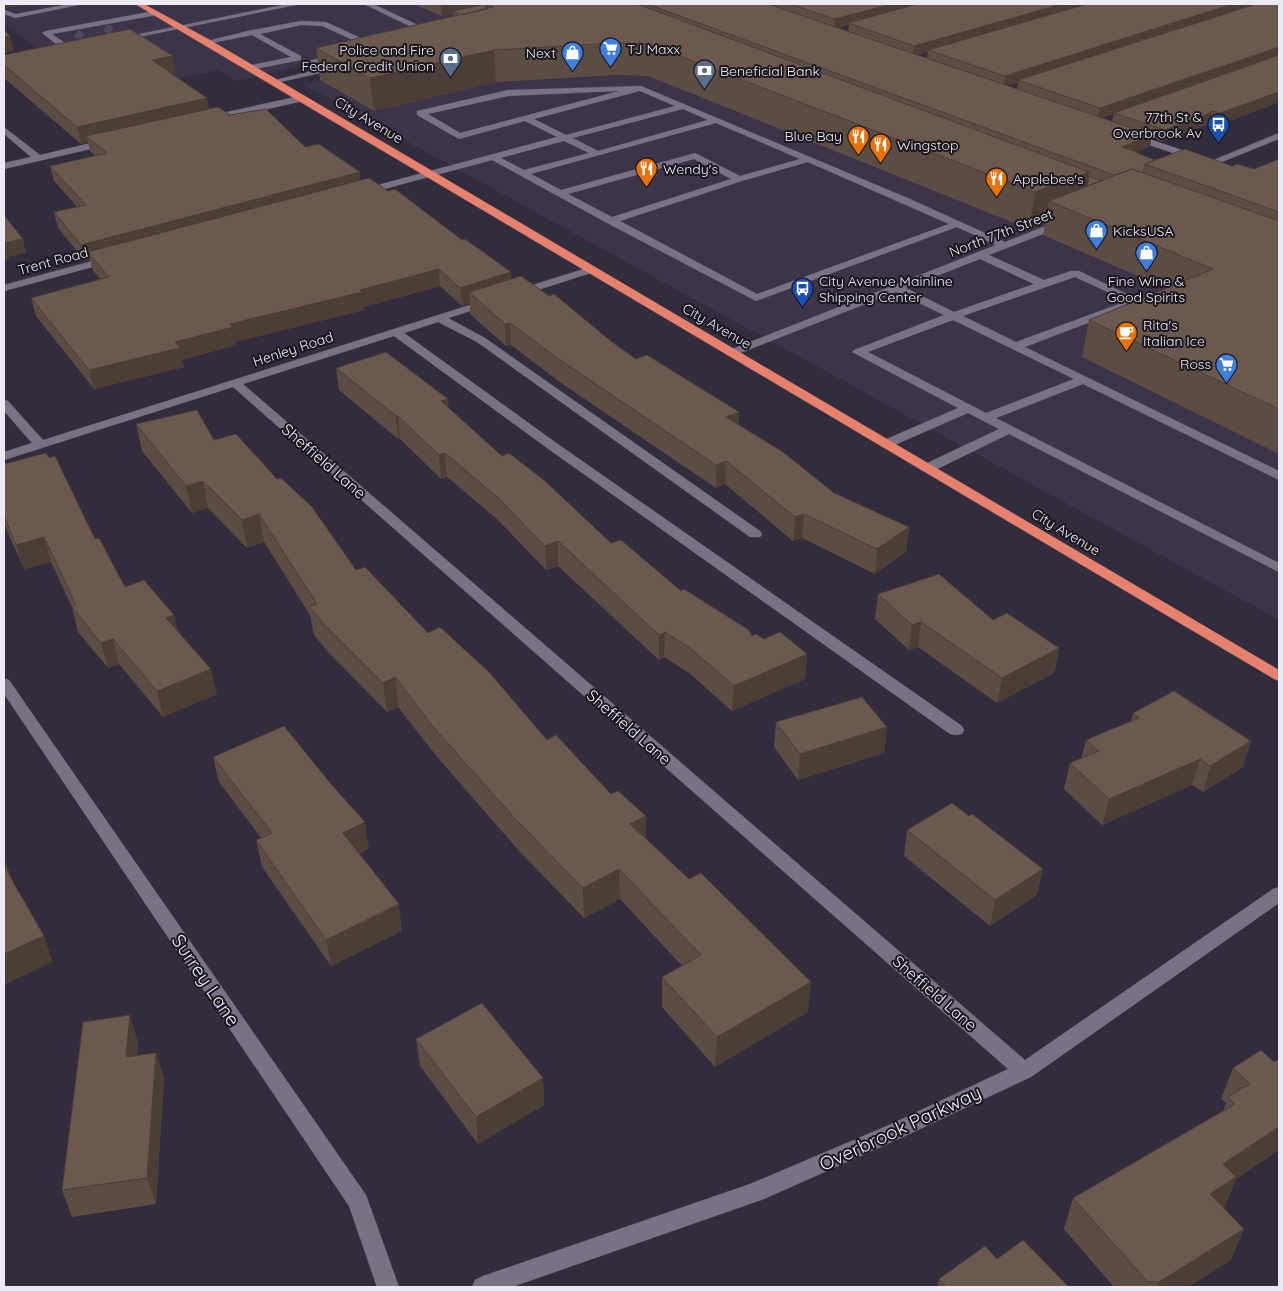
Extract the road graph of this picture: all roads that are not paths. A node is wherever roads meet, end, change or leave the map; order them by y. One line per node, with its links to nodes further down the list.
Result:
1 (80, 4): 5 (street)
2 (139, 4): 6 (highway, City Avenue)
3 (297, 4): 11 (street)
4 (368, 4): 10 (street)
5 (4, 12)
6 (154, 13): 7 (street); 11 (highway, City Avenue)
7 (122, 19): 9 (street); 20 (street)
8 (434, 22): 10 (street)
9 (129, 24)
10 (415, 26): 16 (street)
11 (180, 28): 15 (street); 19 (highway, City Avenue)
12 (137, 29): 15 (street)
13 (252, 32): 19 (street); 21 (street); 23 (street)
14 (115, 33): 17 (street)
15 (145, 34): 17 (street)
16 (439, 37)
17 (123, 38): 18 (street)
18 (107, 41)
19 (207, 42): 26 (highway, City Avenue)
20 (92, 44)
21 (358, 51)
22 (348, 53): 24 (street)
23 (298, 58): 24 (street); 26 (street)
24 (308, 62): 27 (street)
25 (348, 64): 27 (street)
26 (250, 68): 28 (highway, City Avenue)
27 (323, 70): 28 (street)
28 (272, 82): 30 (highway, City Avenue)
29 (641, 88): 31 (street); 32 (street); 32 (street)
30 (300, 99): 34 (street); 49 (highway, City Avenue)
31 (683, 106): 33 (street); 38 (street)
32 (526, 118): 38 (street)
33 (717, 120): 40 (street); 43 (street)
34 (197, 122)
35 (4, 130): 42 (street)
36 (1124, 133): 44 (street)
37 (1279, 136): 44 (street)
38 (563, 138): 40 (street); 41 (street)
39 (113, 141): 42 (street)
40 (597, 154): 47 (street)
41 (493, 157): 47 (street); 49 (street)
42 (38, 158): 45 (street)
43 (808, 159): 50 (street); 55 (street)
44 (1213, 163): 46 (street); 48 (street)
45 (4, 166)
46 (1229, 169)
47 (523, 173): 51 (street)
48 (1187, 173)
49 (428, 174): 52 (street); 59 (highway, City Avenue)
50 (739, 179): 51 (street); 54 (street)
51 (560, 193): 54 (street)
52 (356, 194)
53 (1071, 220): 56 (street, North 77th Street)
54 (610, 221): 55 (street)
55 (958, 224): 56 (street)
56 (1006, 246): 57 (street, North 77th Street)
57 (980, 255): 60 (street); 62 (street, North 77th Street)
58 (118, 258): 61 (street, Trent Road)
59 (590, 270): 64 (street, Henley Road); 67 (highway, City Avenue)
60 (1043, 284): 63 (street); 66 (street)
61 (4, 288)
62 (897, 288): 63 (street); 67 (street, North 77th Street)
63 (953, 316): 66 (street); 71 (street)
64 (438, 318): 65 (street, Henley Road); 79 (street)
65 (396, 332): 69 (street, Henley Road); 83 (street)
66 (1016, 346): 68 (street)
67 (731, 353): 75 (highway, City Avenue)
68 (1083, 380): 72 (street); 78 (street)
69 (235, 383): 74 (street, Henley Road); 85 (street, Sheffield Lane)
70 (4, 404): 74 (street)
71 (969, 408): 72 (street); 75 (street)
72 (987, 417): 73 (street)
73 (1010, 429): 77 (street); 80 (street)
74 (40, 444): 76 (street, Henley Road)
75 (886, 444): 77 (highway, City Avenue)
76 (4, 456)
77 (928, 468): 81 (highway, City Avenue)
78 (1279, 476)
79 (755, 534)
80 (1279, 568)
81 (1279, 676)
82 (7, 693): 86 (street, Surrey Lane)
83 (956, 730)
84 (1279, 894): 85 (street, Overbrook Parkway)
85 (1024, 1071): 87 (street, Overbrook Parkway)
86 (388, 1287)
87 (483, 1287)

